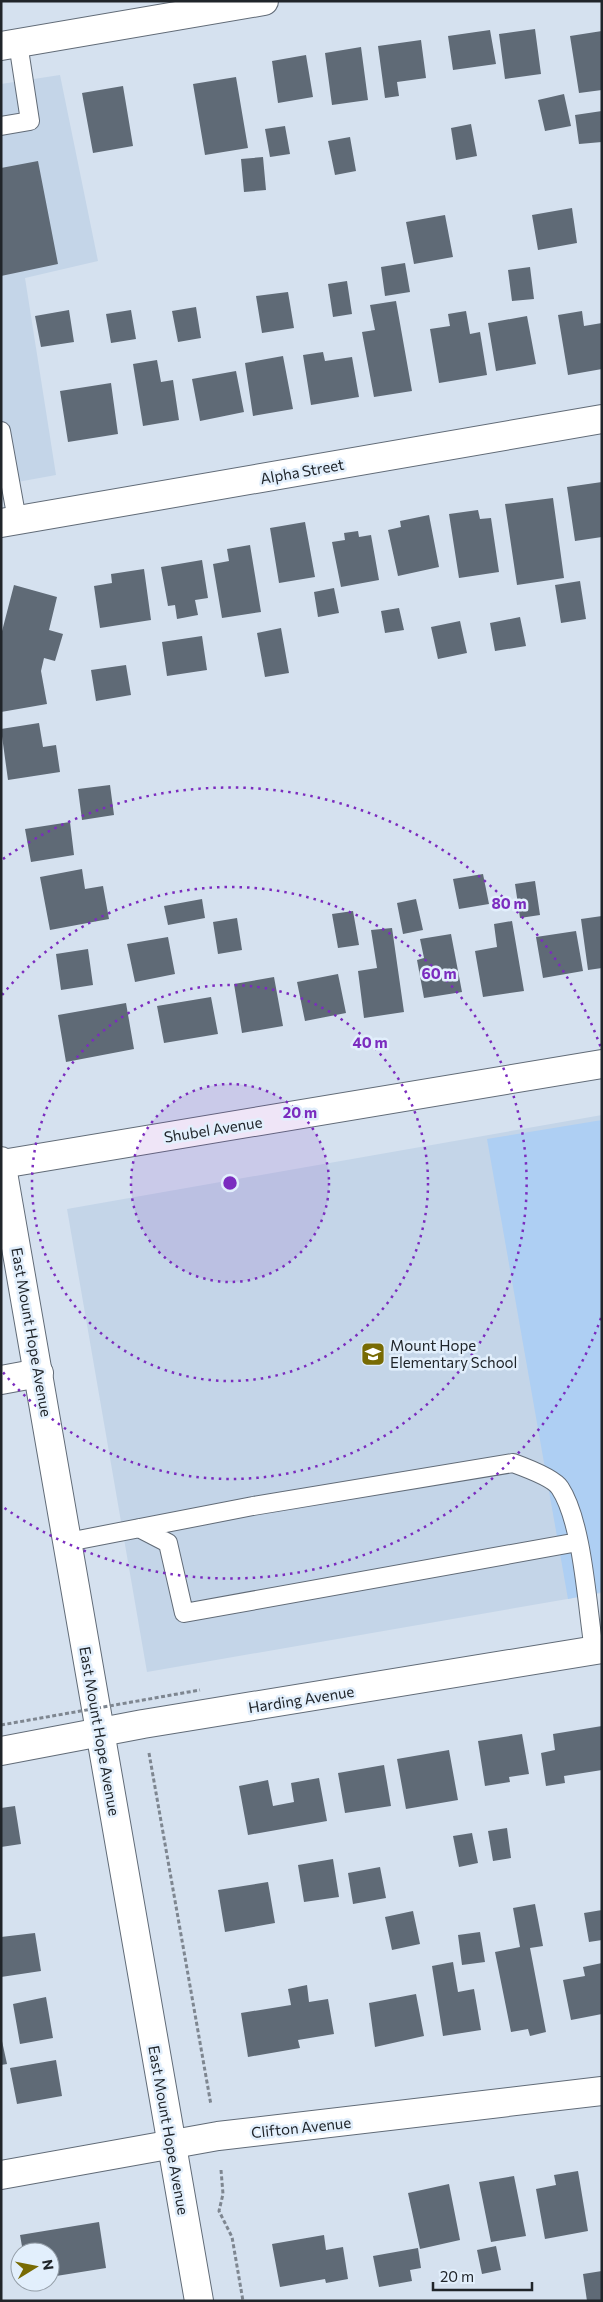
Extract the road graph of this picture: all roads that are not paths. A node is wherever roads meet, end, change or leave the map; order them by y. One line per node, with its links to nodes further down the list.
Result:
1 (264, 1): 2 (street)
2 (10, 44): 3 (lane)
3 (1, 126)
4 (602, 419): 6 (street, Alpha Street)
5 (1, 431): 6 (lane)
6 (9, 521)
7 (602, 1064): 8 (street, Shubel Avenue)
8 (2, 1162): 9 (street, East Mount Hope Avenue)
9 (5, 1202): 10 (street, East Mount Hope Avenue)
10 (39, 1373): 11 (street); 13 (street, East Mount Hope Avenue)
11 (1, 1380)
12 (139, 1528): 13 (lane); 14 (lane); 14 (lane)
13 (68, 1542): 16 (street, East Mount Hope Avenue)
14 (578, 1542): 15 (lane)
15 (598, 1649): 16 (street, Harding Avenue)
16 (100, 1733): 17 (street, Harding Avenue); 19 (street, East Mount Hope Avenue)
17 (1, 1751)
18 (602, 2091): 19 (street, Clifton Avenue)
19 (171, 2144): 20 (street, Clifton Avenue); 21 (street, East Mount Hope Avenue)
20 (1, 2174)
21 (199, 2301)

